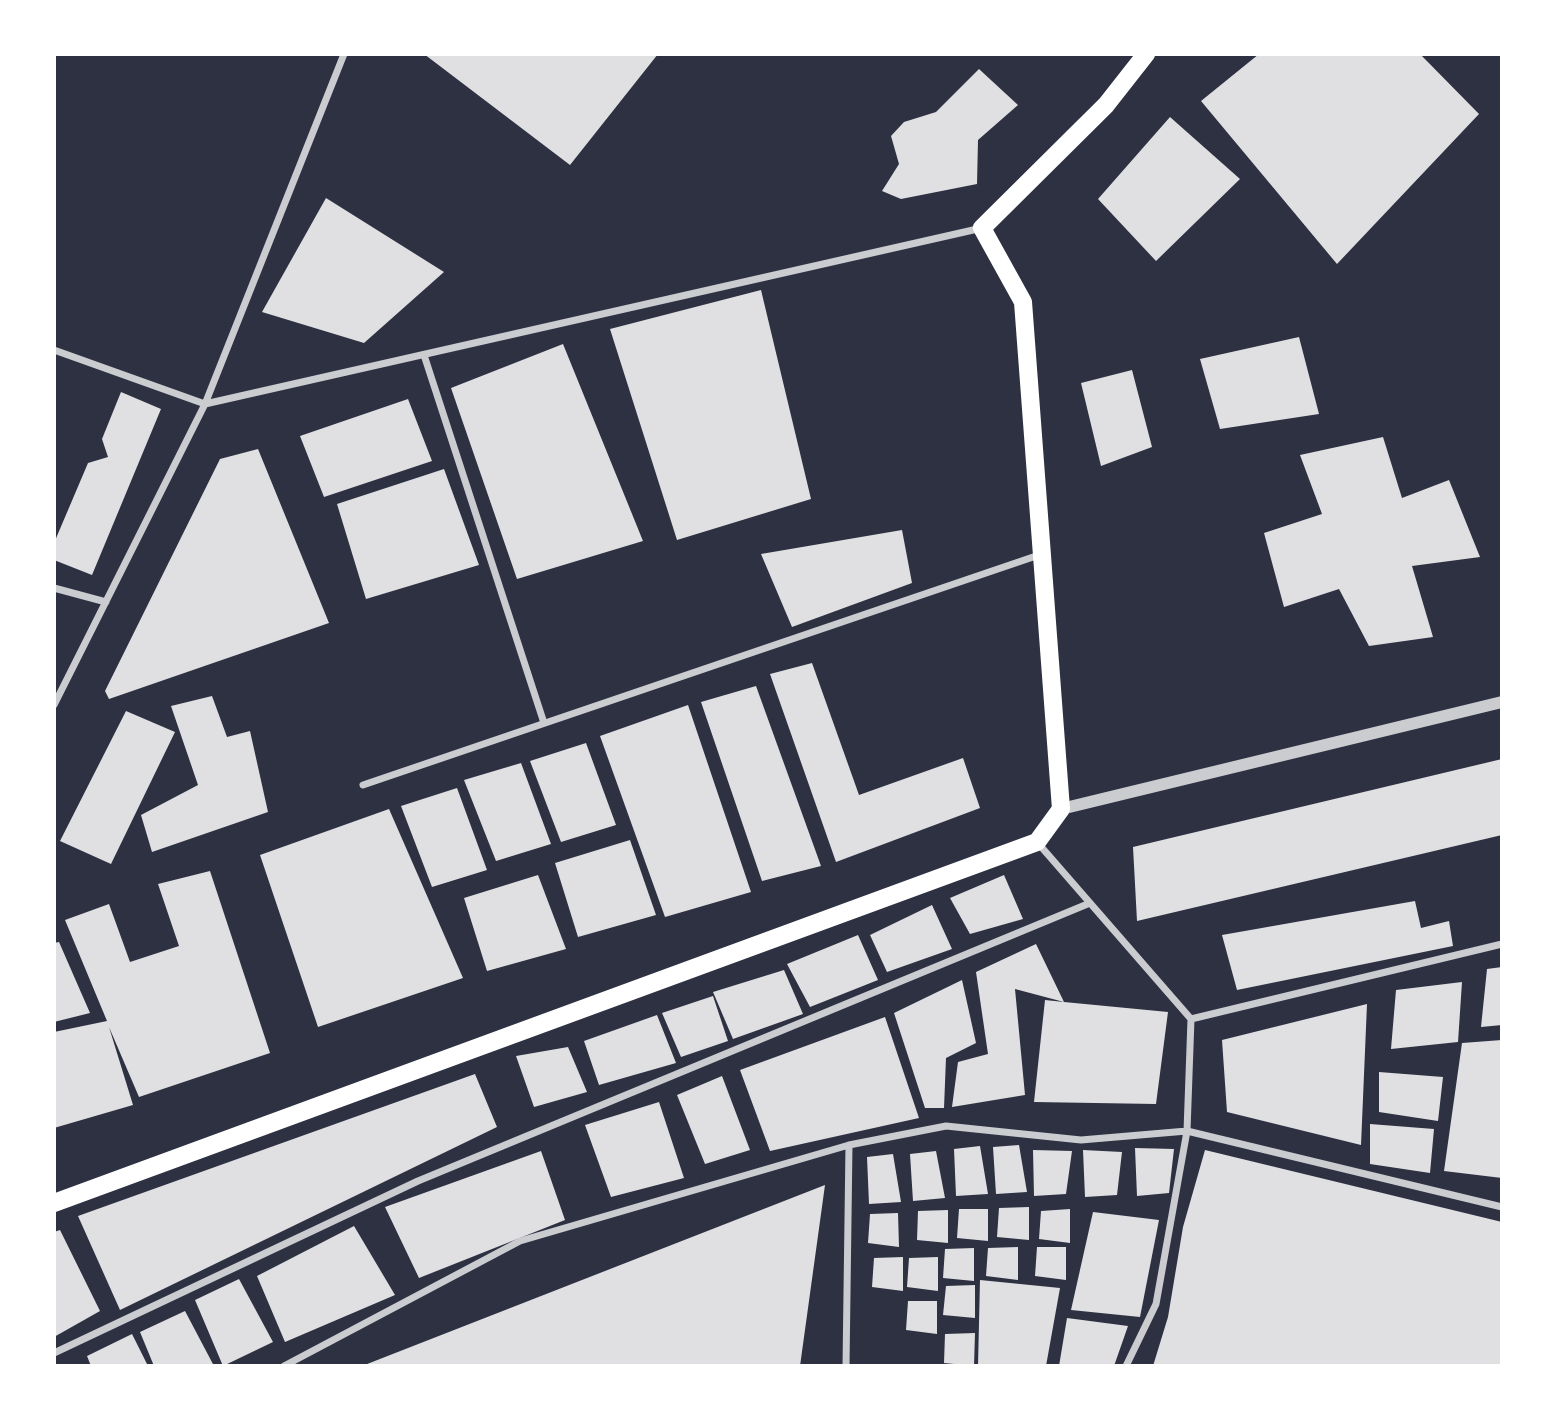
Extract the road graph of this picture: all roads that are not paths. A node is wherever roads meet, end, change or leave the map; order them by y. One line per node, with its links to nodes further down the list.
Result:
1 (344, 54): 6 (street)
2 (1146, 54): 3 (main road)
3 (982, 228): 5 (street); 7 (main road)
4 (54, 350): 6 (street)
5 (424, 355): 6 (street); 12 (street)
6 (205, 404): 9 (street)
7 (1042, 554): 12 (street); 14 (main road)
8 (54, 588): 9 (street)
9 (106, 602): 11 (street)
10 (1502, 702): 14 (street)
11 (54, 705)
12 (544, 723): 13 (street)
13 (363, 785)
14 (1061, 809): 15 (main road)
15 (1037, 842): 16 (street); 21 (main road)
16 (1090, 903): 18 (street); 23 (street)
17 (1502, 944): 18 (street)
18 (1191, 1019): 19 (street)
19 (1187, 1131): 20 (street); 22 (street); 26 (street)
20 (849, 1145): 24 (street); 25 (street)
21 (54, 1203)
22 (1502, 1207)
23 (54, 1353)
24 (284, 1366)
25 (846, 1366)
26 (1126, 1366)

